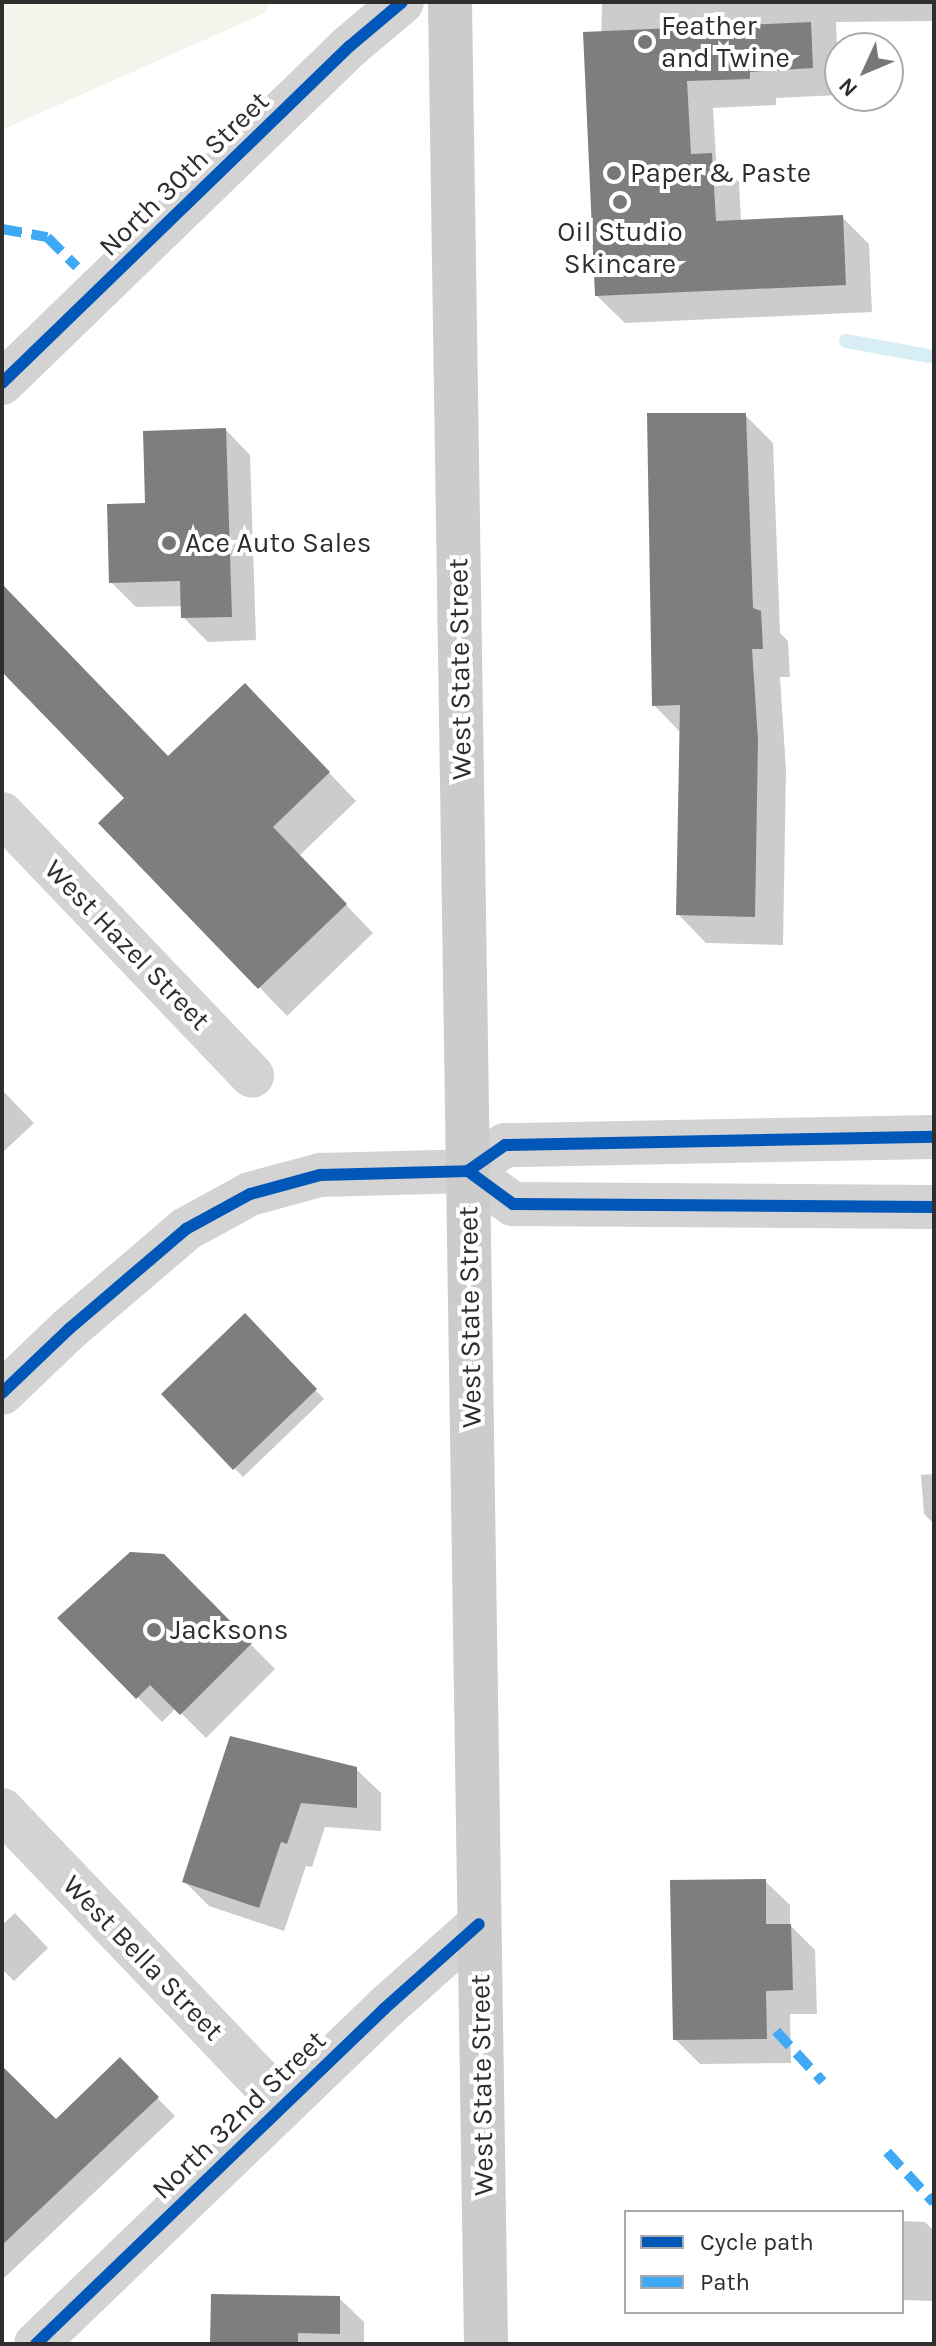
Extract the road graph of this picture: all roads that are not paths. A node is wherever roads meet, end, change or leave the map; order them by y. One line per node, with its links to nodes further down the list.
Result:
1 (402, 2): 3 (street, North 30th Street)
2 (450, 2): 7 (main road, West State Street)
3 (2, 383)
4 (2, 814): 5 (street, West Hazel Street)
5 (252, 1076)
6 (934, 1137): 7 (street)
7 (468, 1171): 8 (street); 9 (street); 11 (main road, West State Street)
8 (934, 1207)
9 (2, 1393)
10 (2, 1810): 12 (street, West Bella Street)
11 (479, 1924): 12 (street, North 32nd Street); 14 (main road, West State Street)
12 (284, 2105): 13 (street, North 32nd Street)
13 (36, 2344)
14 (486, 2344)

